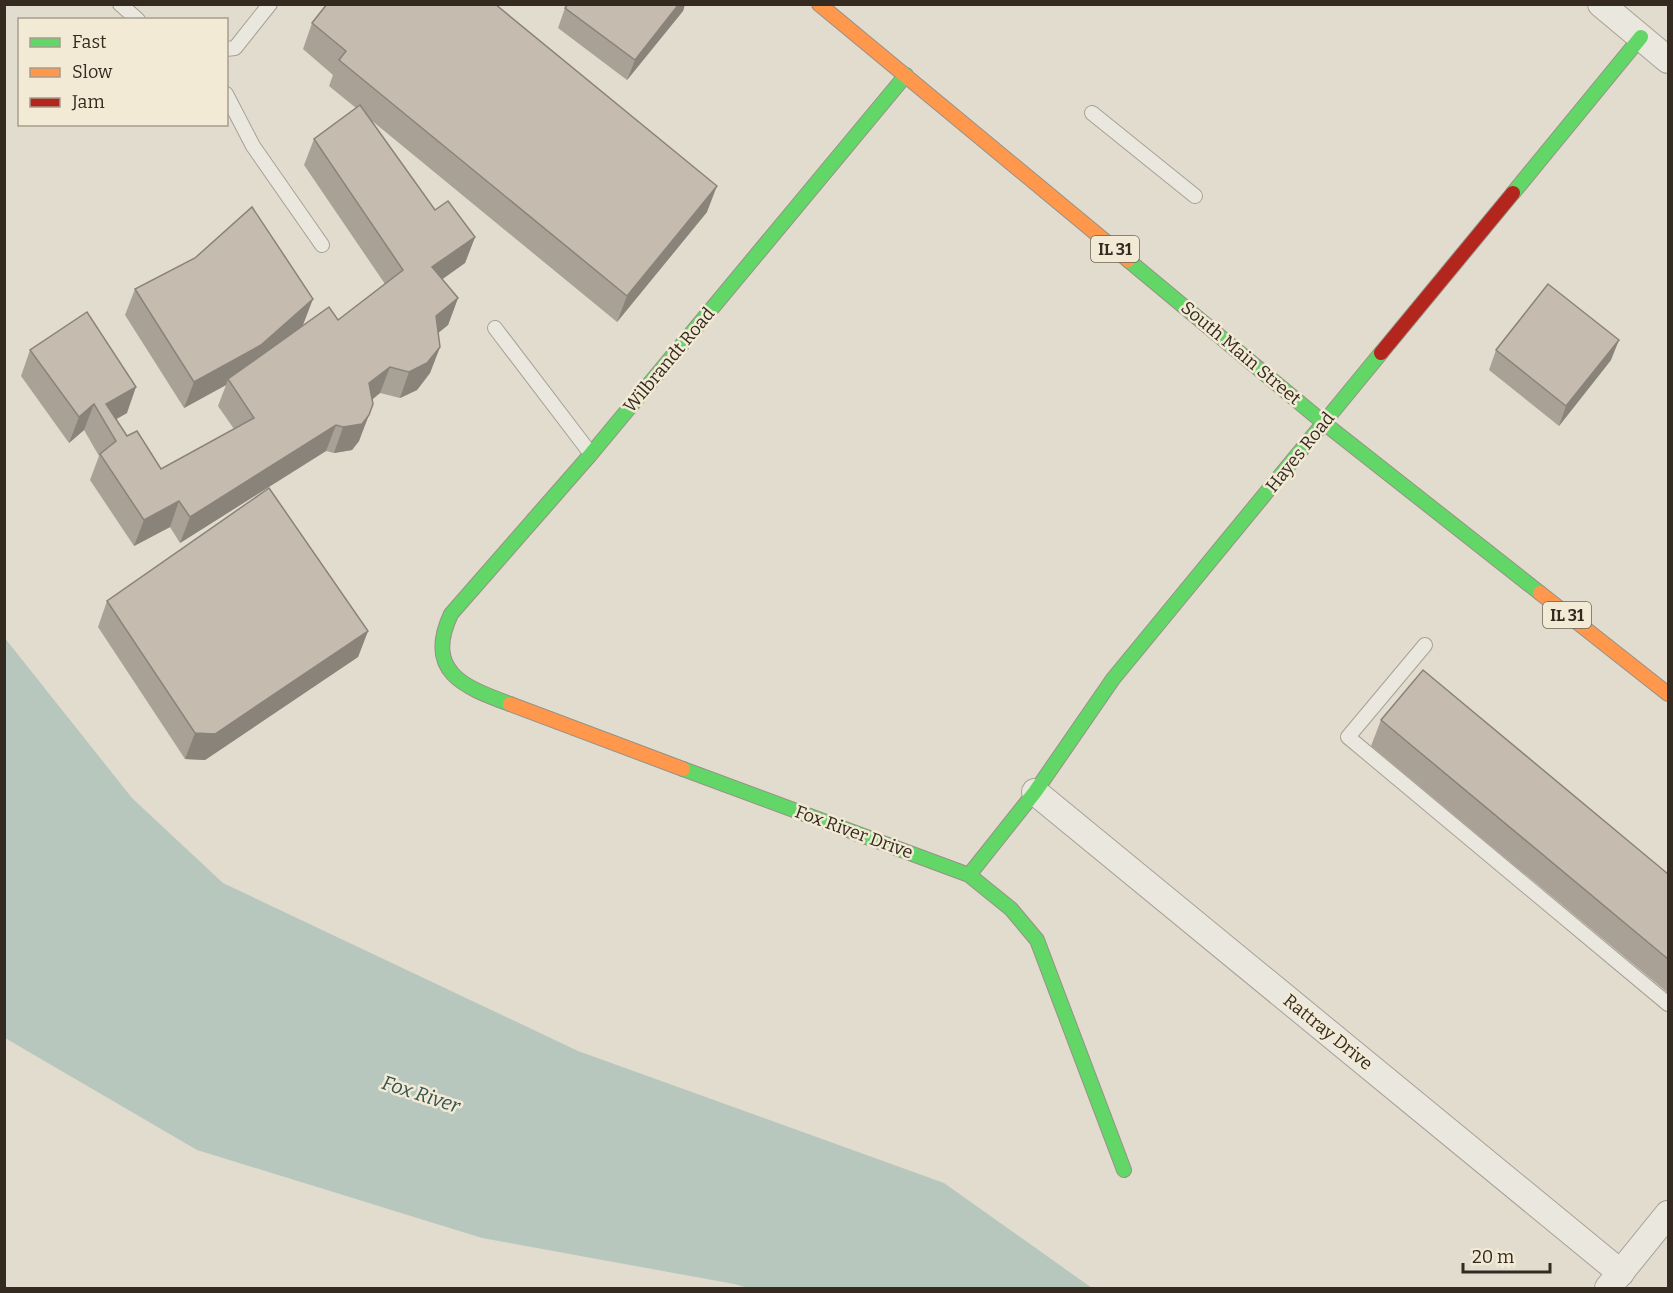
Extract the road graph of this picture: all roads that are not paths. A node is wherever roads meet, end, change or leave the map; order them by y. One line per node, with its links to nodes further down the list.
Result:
1 (120, 4): 5 (lane)
2 (270, 4): 7 (lane)
3 (819, 4): 9 (street, South Main Street / IL 31)
4 (1601, 4): 6 (street)
5 (136, 18)
6 (1641, 37): 8 (street); 15 (street, Hayes Road)
7 (228, 49)
8 (1668, 60)
9 (906, 75): 15 (street, South Main Street / IL 31); 16 (street, Wilbrandt Road)
10 (228, 98): 13 (lane)
11 (1092, 113): 12 (lane)
12 (1195, 196)
13 (322, 245)
14 (495, 328): 16 (lane)
15 (1324, 423): 19 (street, South Main Street / IL 31); 20 (street, Hayes Road)
16 (591, 454): 18 (street, Wilbrandt Road)
17 (1425, 645): 22 (lane)
18 (442, 647): 21 (street, Fox River Drive)
19 (1668, 694)
20 (1035, 792): 21 (street, Hayes Road); 25 (street, Rattray Drive)
21 (969, 875): 23 (street, Fox River Drive)
22 (1668, 1004)
23 (1124, 1170)
24 (1668, 1214): 25 (street)
25 (1614, 1281)

